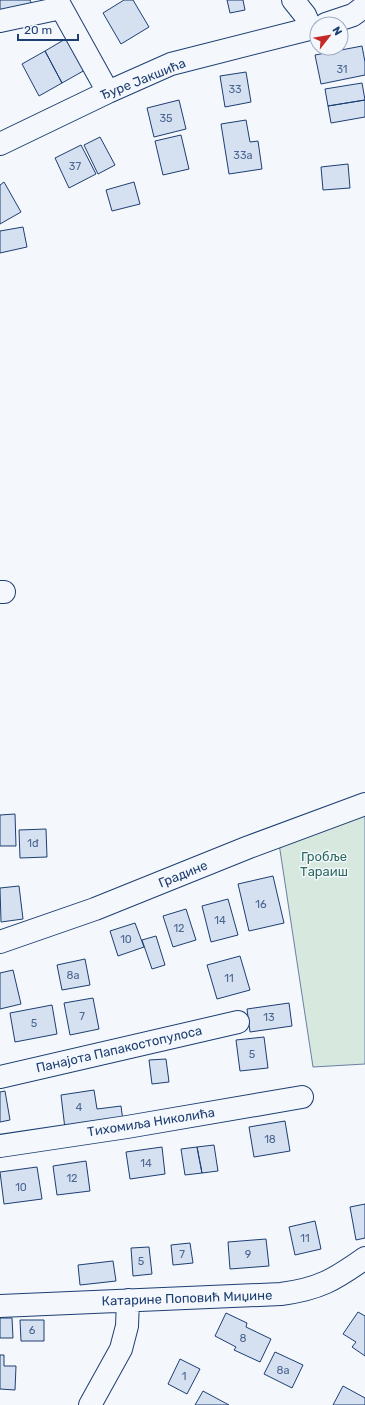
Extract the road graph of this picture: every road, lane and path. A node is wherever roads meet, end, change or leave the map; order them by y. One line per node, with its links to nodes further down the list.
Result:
1 (293, 0): 5 (street)
2 (59, 4): 6 (street); 8 (street)
3 (365, 6): 4 (street, Ђуре Јакшића)
4 (349, 16)
5 (309, 18)
6 (0, 21)
7 (309, 28): 8 (street, Ђуре Јакшића)
8 (108, 92): 9 (street, Ђуре Јакшића)
9 (0, 144)
10 (365, 804): 11 (street, Градине)
11 (0, 942)
12 (238, 1022): 13 (street, Панајота Папакостопулоса)
13 (0, 1077)
14 (302, 1096): 15 (street, Тихомиља Николића)
15 (0, 1146)
16 (365, 1258): 17 (street, Катарине Поповић Миџине)
17 (128, 1300): 18 (street, Катарине Поповић Миџине); 19 (street)
18 (0, 1306)
19 (93, 1404)

